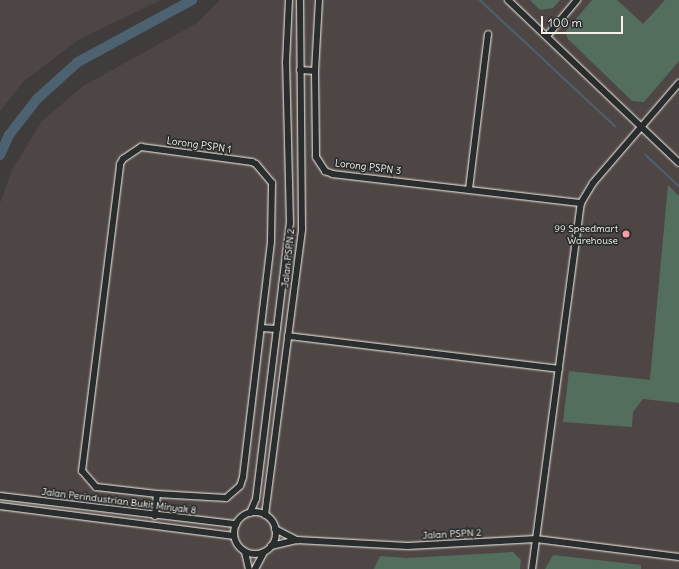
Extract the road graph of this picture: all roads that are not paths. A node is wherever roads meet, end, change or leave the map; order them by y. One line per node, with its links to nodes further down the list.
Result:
1 (289, 0): 16 (street, Jalan PSPN 2)
2 (300, 0): 8 (street, Jalan PSPN 2)
3 (319, 0): 9 (street, Lorong PSPN 3)
4 (508, 0): 7 (street)
5 (577, 0): 7 (street)
6 (488, 34): 13 (street)
7 (547, 36): 11 (street)
8 (300, 70): 9 (street); 17 (street, Jalan PSPN 2)
9 (315, 70): 13 (street, Lorong PSPN 3)
10 (679, 83): 11 (street)
11 (642, 126): 12 (street); 14 (street)
12 (679, 163)
13 (469, 188): 14 (street, Lorong PSPN 3)
14 (581, 203): 18 (street)
15 (260, 328): 16 (street); 19 (street, Lorong PSPN 1); 19 (street, Lorong PSPN 1)
16 (277, 329): 22 (street, Jalan PSPN 2)
17 (288, 336): 18 (street); 23 (street, Jalan PSPN 2)
18 (559, 369): 28 (street)
19 (157, 494): 24 (street)
20 (2, 496): 24 (street, Jalan Perindustrian Bukit Minyak 8)
21 (1, 506): 27 (street, Jalan Perindustrian Bukit Minyak 8)
22 (250, 513): 23 (street); 25 (street)
23 (265, 515): 26 (street)
24 (155, 516): 25 (street, Jalan Perindustrian Bukit Minyak 8)
25 (236, 524): 27 (street)
26 (275, 529): 29 (street); 30 (street)
27 (234, 536): 31 (street)
28 (536, 539): 29 (street, Jalan PSPN 2); 33 (street, Jalan PSPN 2); 36 (street)
29 (298, 540): 30 (street)
30 (271, 546): 32 (street)
31 (245, 552): 32 (street); 34 (street)
32 (264, 552): 35 (street)
33 (679, 558)
34 (249, 569)
35 (255, 569)
36 (532, 569)

